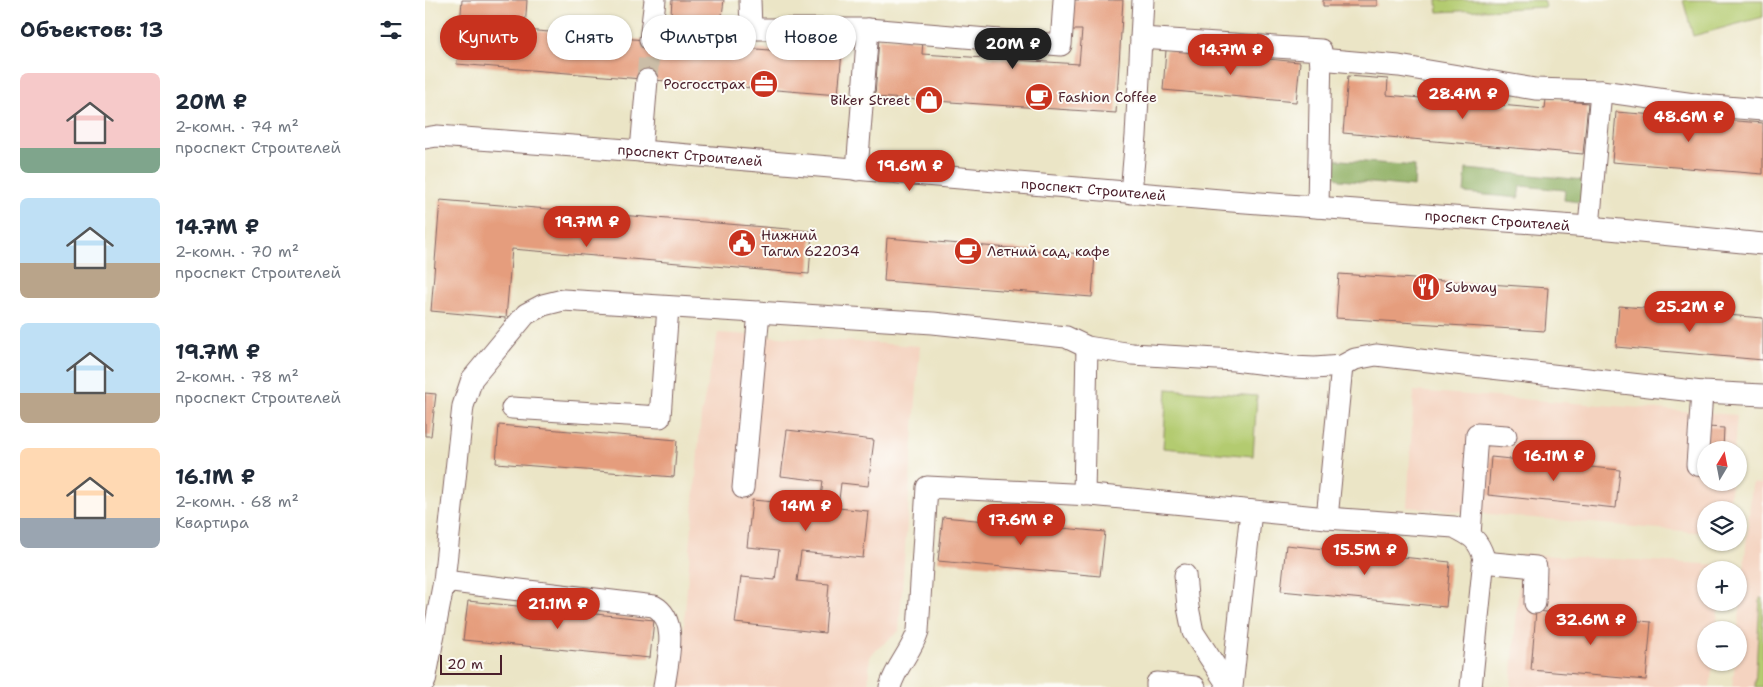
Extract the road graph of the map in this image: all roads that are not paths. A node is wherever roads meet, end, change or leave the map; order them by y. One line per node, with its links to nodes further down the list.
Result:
1 (655, 0): 5 (street)
2 (750, 0): 6 (street)
3 (1064, 0): 6 (street)
4 (1143, 0): 7 (street)
5 (653, 15)
6 (868, 29): 14 (street)
7 (1141, 38): 8 (street); 15 (street)
8 (1320, 59): 10 (street); 16 (street)
9 (647, 80): 13 (street)
10 (1601, 91): 11 (street); 17 (street)
11 (1763, 110)
12 (425, 138): 13 (street, проспект Строителей)
13 (641, 151): 14 (street, проспект Строителей)
14 (857, 170): 15 (street, проспект Строителей)
15 (1131, 193): 16 (street, проспект Строителей)
16 (1318, 207): 17 (street, проспект Строителей)
17 (1589, 227): 18 (street, проспект Строителей)
18 (1763, 244)
19 (668, 307): 20 (street); 25 (street); 35 (street)
20 (759, 312): 21 (street); 28 (street)
21 (1087, 347): 22 (street); 29 (street)
22 (1342, 366): 23 (street); 31 (street)
23 (1701, 392): 24 (street); 27 (street)
24 (1763, 395)
25 (512, 408)
26 (1506, 436): 32 (street)
27 (1698, 441)
28 (743, 488)
29 (1084, 495): 30 (street); 39 (street)
30 (1251, 511): 31 (street); 42 (street)
31 (1327, 518): 32 (street)
32 (1470, 535): 33 (street)
33 (1483, 562): 36 (street); 43 (street)
34 (1185, 575): 42 (street)
35 (444, 580): 37 (street); 38 (street)
36 (1535, 603)
37 (425, 681)
38 (664, 687)
39 (890, 687)
40 (1157, 687): 41 (street)
41 (1195, 687)
42 (1231, 687)
43 (1471, 687)

